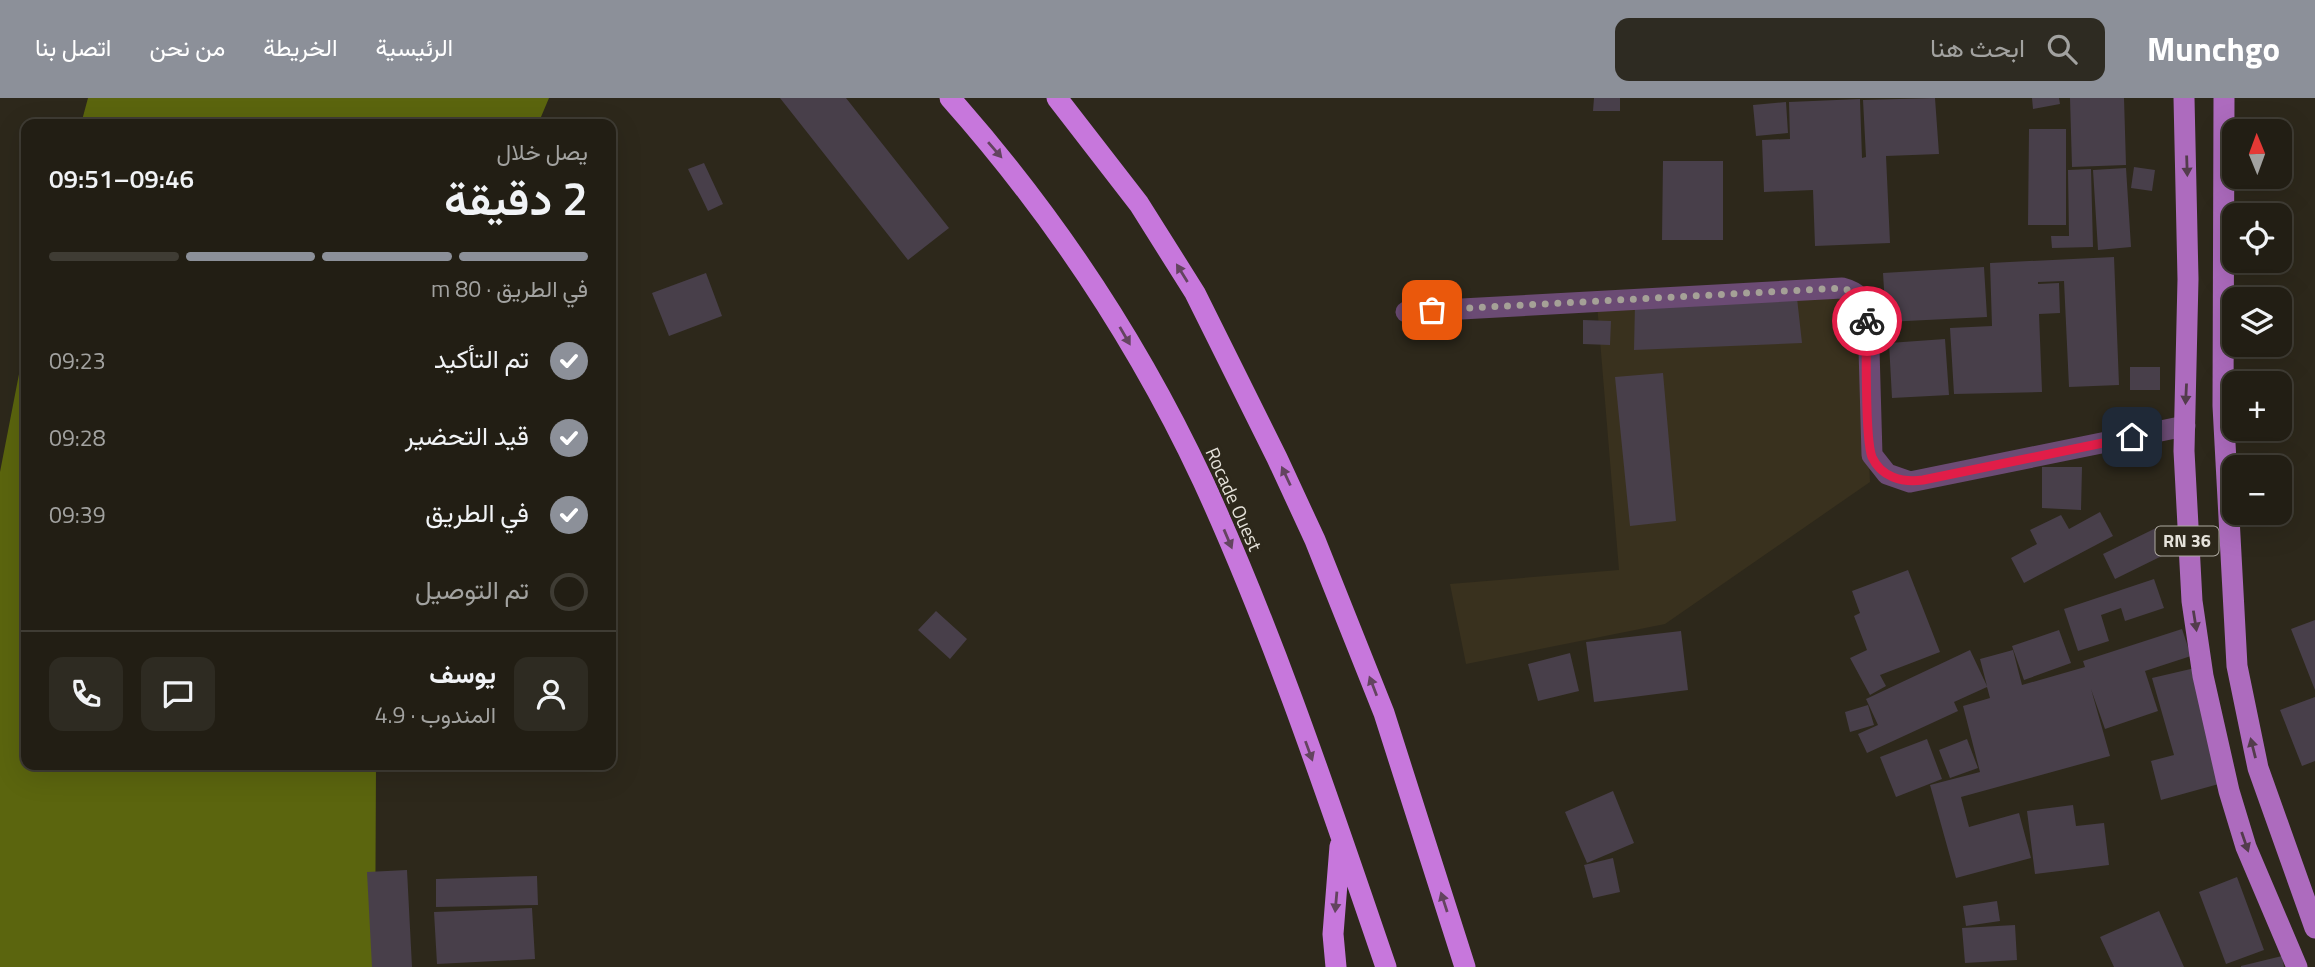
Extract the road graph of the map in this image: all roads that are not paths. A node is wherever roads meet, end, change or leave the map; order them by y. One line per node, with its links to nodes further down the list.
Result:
1 (950, 98): 7 (highway, Rocade Ouest, one-way to 7)
2 (1057, 98): 11 (highway, one-way to 2)
3 (2185, 98): 6 (main road, RN 36, one-way to 6)
4 (2224, 98): 8 (main road, RN 36, one-way to 4)
5 (1406, 312): 6 (street)
6 (2185, 426): 12 (main road, RN 36, one-way to 12)
7 (1341, 837): 9 (highway, one-way to 9); 10 (highway, Rocade Ouest)
8 (2315, 928)
9 (1336, 967)
10 (1386, 967)
11 (1465, 967)
12 (2297, 967)

